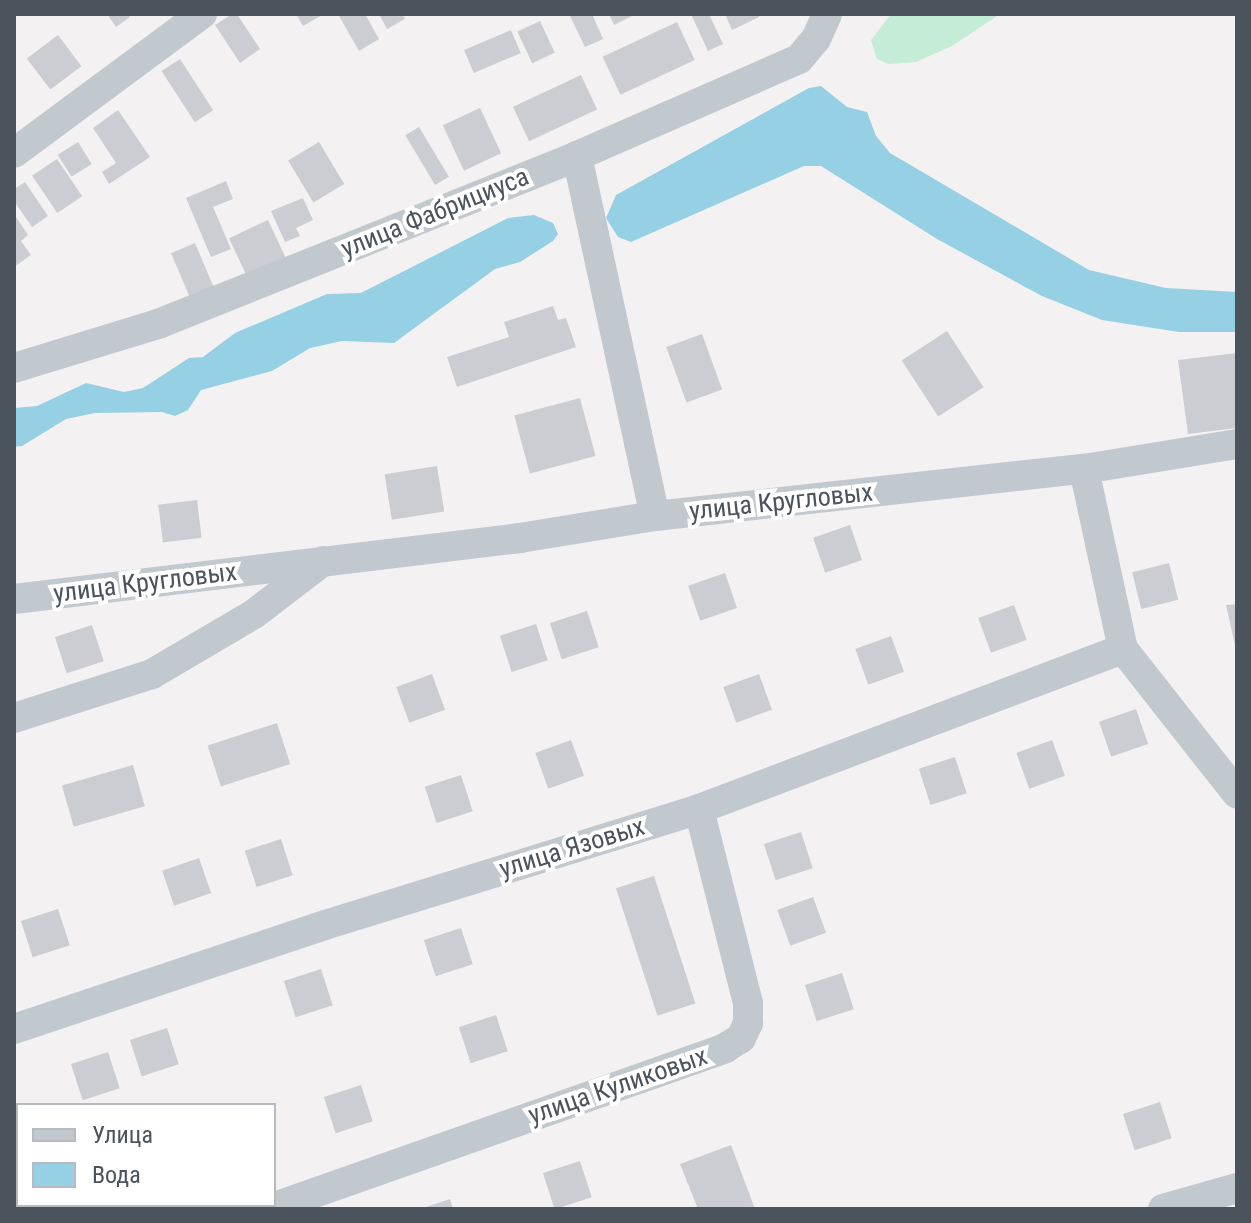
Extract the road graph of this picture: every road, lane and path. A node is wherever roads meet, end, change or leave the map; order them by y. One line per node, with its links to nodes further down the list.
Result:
1 (202, 14): 3 (street)
2 (827, 14): 4 (street, улица Фабрициуса)
3 (14, 153)
4 (577, 156): 5 (street, улица Фабрициуса); 8 (street)
5 (14, 368)
6 (1237, 444): 7 (street, улица Кругловых)
7 (1084, 469): 8 (street, улица Кругловых); 11 (street)
8 (655, 516): 9 (street, улица Кругловых)
9 (324, 560): 10 (street, улица Кругловых); 12 (street, улица Кругловых)
10 (14, 599)
11 (1123, 649): 13 (street); 14 (street, улица Язовых)
12 (14, 718)
13 (1237, 794)
14 (699, 809): 15 (street, улица Язовых); 17 (street, улица Куликовых)
15 (14, 1029)
16 (1237, 1188): 18 (street)
17 (276, 1207)
18 (1163, 1209)

